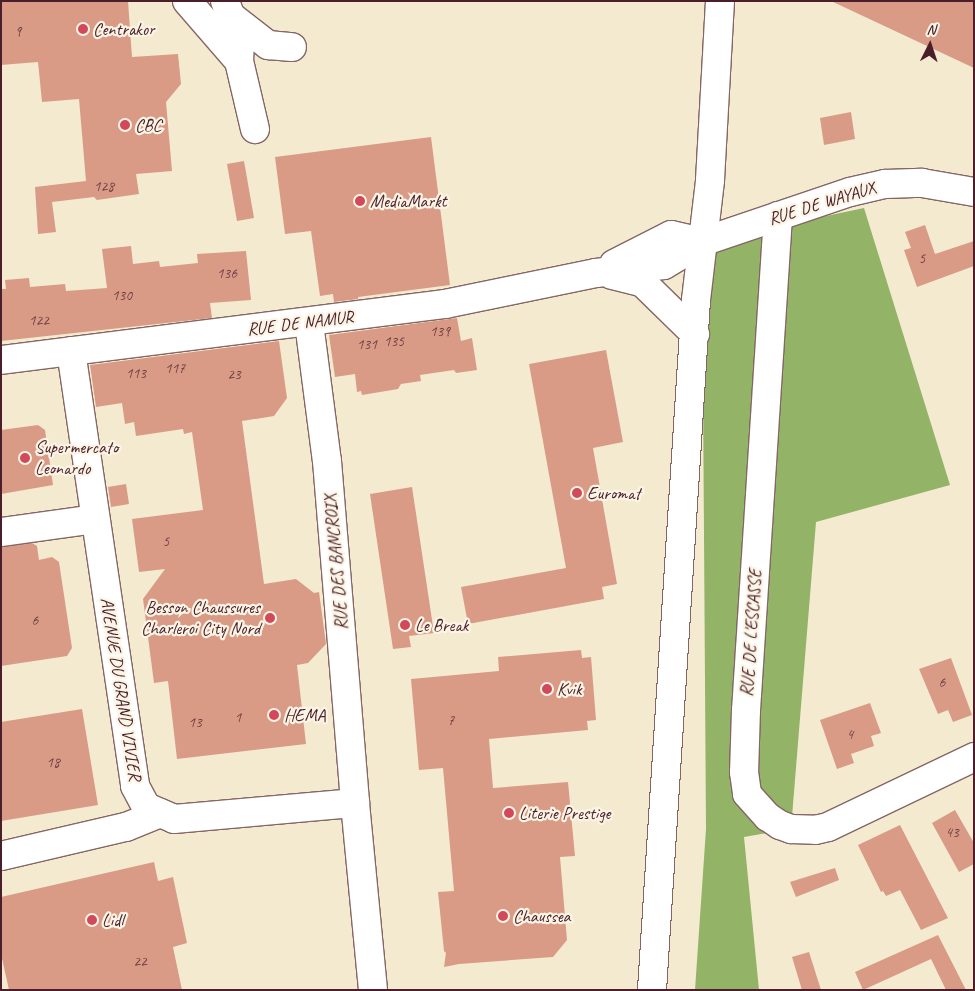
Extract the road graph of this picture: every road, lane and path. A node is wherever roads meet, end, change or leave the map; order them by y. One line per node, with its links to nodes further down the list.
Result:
1 (186, 1): 5 (street)
2 (720, 1): 9 (street)
3 (234, 7): 4 (street); 5 (street)
4 (292, 47)
5 (239, 61): 6 (street)
6 (255, 130)
7 (974, 192): 8 (street, RUE DE WAYAUX)
8 (778, 216): 9 (street, RUE DE WAYAUX); 17 (street, RUE DE L'ESCASSE)
9 (702, 242): 10 (street); 12 (street)
10 (596, 273): 11 (street, RUE DE NAMUR); 12 (street, RUE DE NAMUR)
11 (309, 323): 13 (street, RUE DE NAMUR); 18 (street, RUE DES BANCROIX)
12 (695, 334): 22 (street)
13 (71, 351): 14 (street, RUE DE NAMUR); 15 (street, AVENUE DU GRAND VIVIER)
14 (1, 360)
15 (95, 519): 16 (street); 19 (street, AVENUE DU GRAND VIVIER)
16 (1, 532)
17 (974, 757)
18 (355, 803): 19 (street, AVENUE DU GRAND VIVIER); 21 (street)
19 (160, 813): 20 (street)
20 (1, 856)
21 (373, 990)
22 (652, 990)

